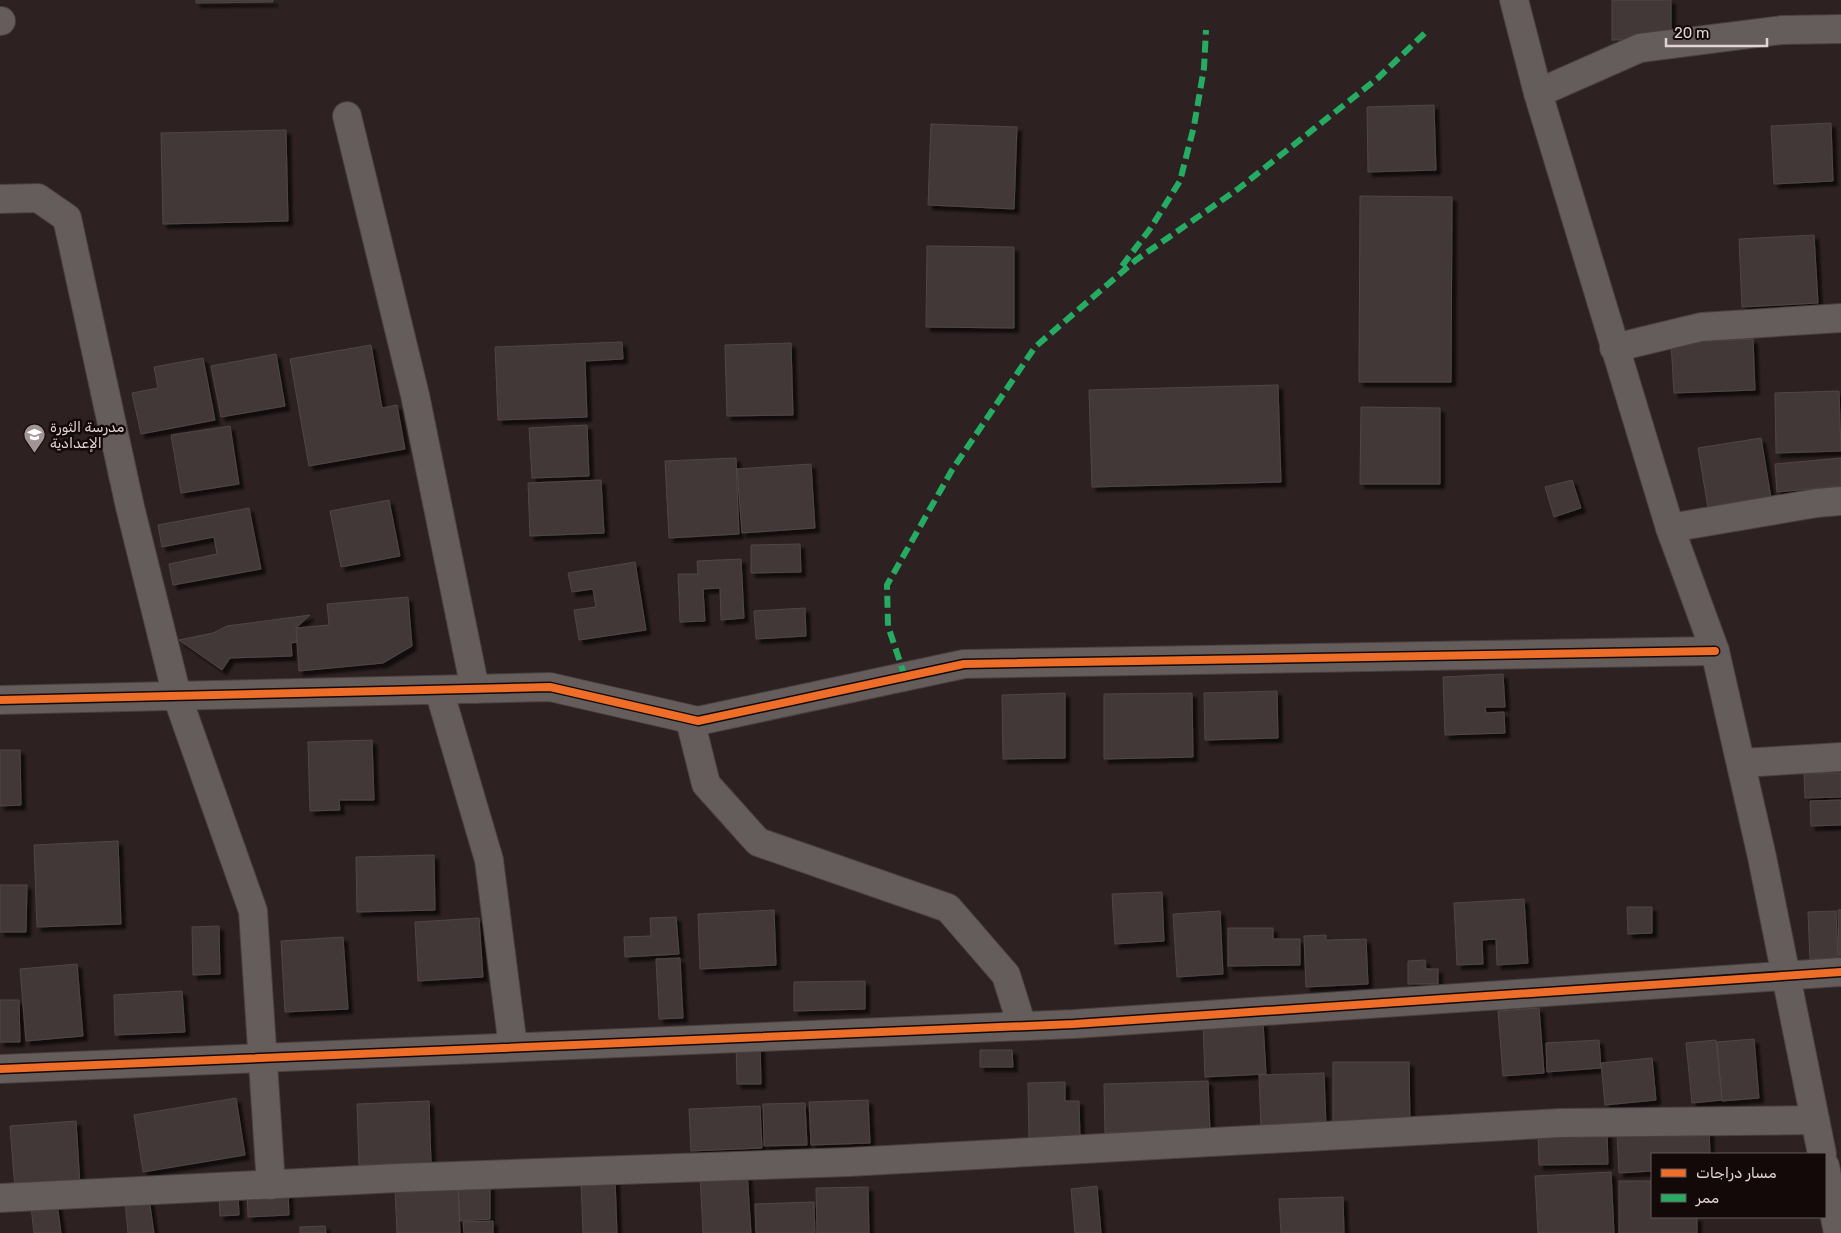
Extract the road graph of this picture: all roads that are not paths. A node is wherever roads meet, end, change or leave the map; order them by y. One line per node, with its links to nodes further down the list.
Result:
1 (1514, 0): 3 (street)
2 (1841, 29): 3 (street)
3 (1538, 93): 7 (street)
4 (347, 116): 11 (street)
5 (0, 199): 13 (street)
6 (1841, 318): 7 (street)
7 (1614, 348): 9 (street)
8 (1841, 502): 9 (street)
9 (1670, 528): 10 (street)
10 (1715, 651): 15 (street); 17 (street)
11 (475, 689): 12 (street); 15 (street)
12 (439, 690): 13 (street); 21 (street)
13 (177, 696): 14 (street); 22 (street)
14 (0, 700)
15 (690, 720): 20 (street)
16 (1841, 757): 17 (street)
17 (1741, 763): 19 (street)
18 (1841, 972): 19 (street)
19 (1786, 975): 20 (street); 24 (street)
20 (1022, 1026): 21 (street)
21 (513, 1047): 22 (street)
22 (263, 1058): 23 (street); 27 (street)
23 (0, 1069)
24 (1815, 1120): 25 (street); 27 (street)
25 (1822, 1153)
26 (1826, 1171): 29 (street)
27 (271, 1185): 28 (street)
28 (0, 1198)
29 (1838, 1233)

